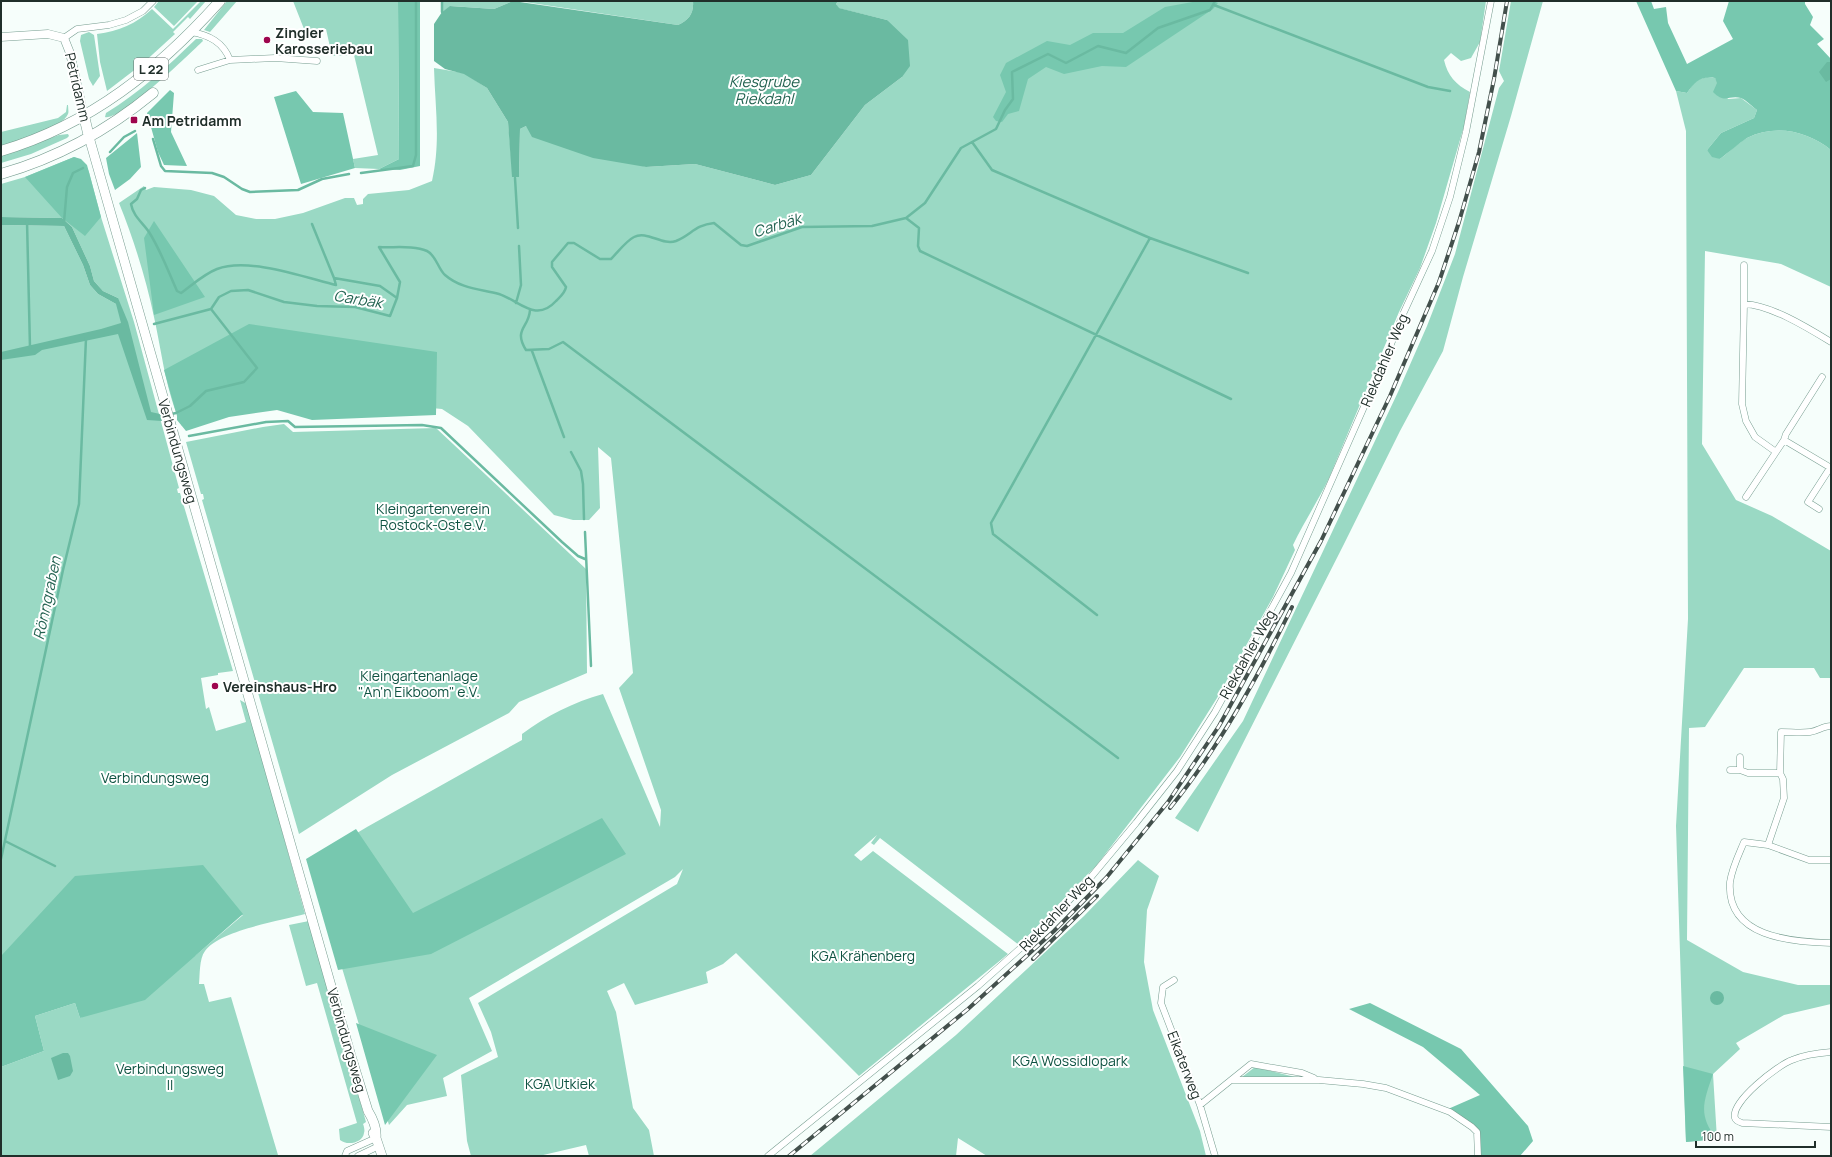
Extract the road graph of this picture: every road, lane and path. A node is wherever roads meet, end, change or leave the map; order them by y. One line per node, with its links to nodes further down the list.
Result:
1 (153, 1): 6 (street, Petridamm)
2 (220, 1): 4 (main road, L 22)
3 (1491, 1): 42 (street, Riekdahler Weg)
4 (191, 32): 7 (street); 11 (main road, L 22)
5 (1, 37): 6 (street, Petridamm)
6 (64, 38): 11 (street, Petridamm)
7 (230, 60): 8 (street); 9 (street)
8 (317, 61)
9 (198, 70)
10 (153, 93): 12 (main road, L 22)
11 (84, 116): 12 (main road, Petridamm); 13 (main road, L 22)
12 (89, 138): 14 (main road, L 22); 38 (main road, Verbindungsweg)
13 (1, 151)
14 (1, 174)
15 (1744, 264): 16 (street)
16 (1744, 304): 17 (street); 20 (street)
17 (1831, 342)
18 (1822, 377): 19 (street)
19 (1784, 440): 20 (street); 21 (street)
20 (1776, 452): 22 (street)
21 (1831, 468): 23 (street)
22 (1746, 497)
23 (1819, 510)
24 (1831, 726): 28 (street)
25 (1740, 757): 27 (street)
26 (1730, 770): 27 (street)
27 (1740, 770): 28 (street)
28 (1780, 773): 29 (street)
29 (1768, 845): 30 (street); 31 (street)
30 (1831, 860)
31 (1831, 943)
32 (1174, 980): 36 (street, Eikaterweg)
33 (1831, 1052): 37 (street)
34 (1232, 1080): 35 (street); 35 (street); 36 (street)
35 (1319, 1080): 44 (street)
36 (1200, 1105): 43 (street, Eikaterweg)
37 (1831, 1127)
38 (378, 1142): 39 (street); 40 (street); 41 (main road, Verbindungsweg)
39 (346, 1156)
40 (358, 1156)
41 (382, 1156)
42 (768, 1156)
43 (1215, 1156)
44 (1478, 1156)

